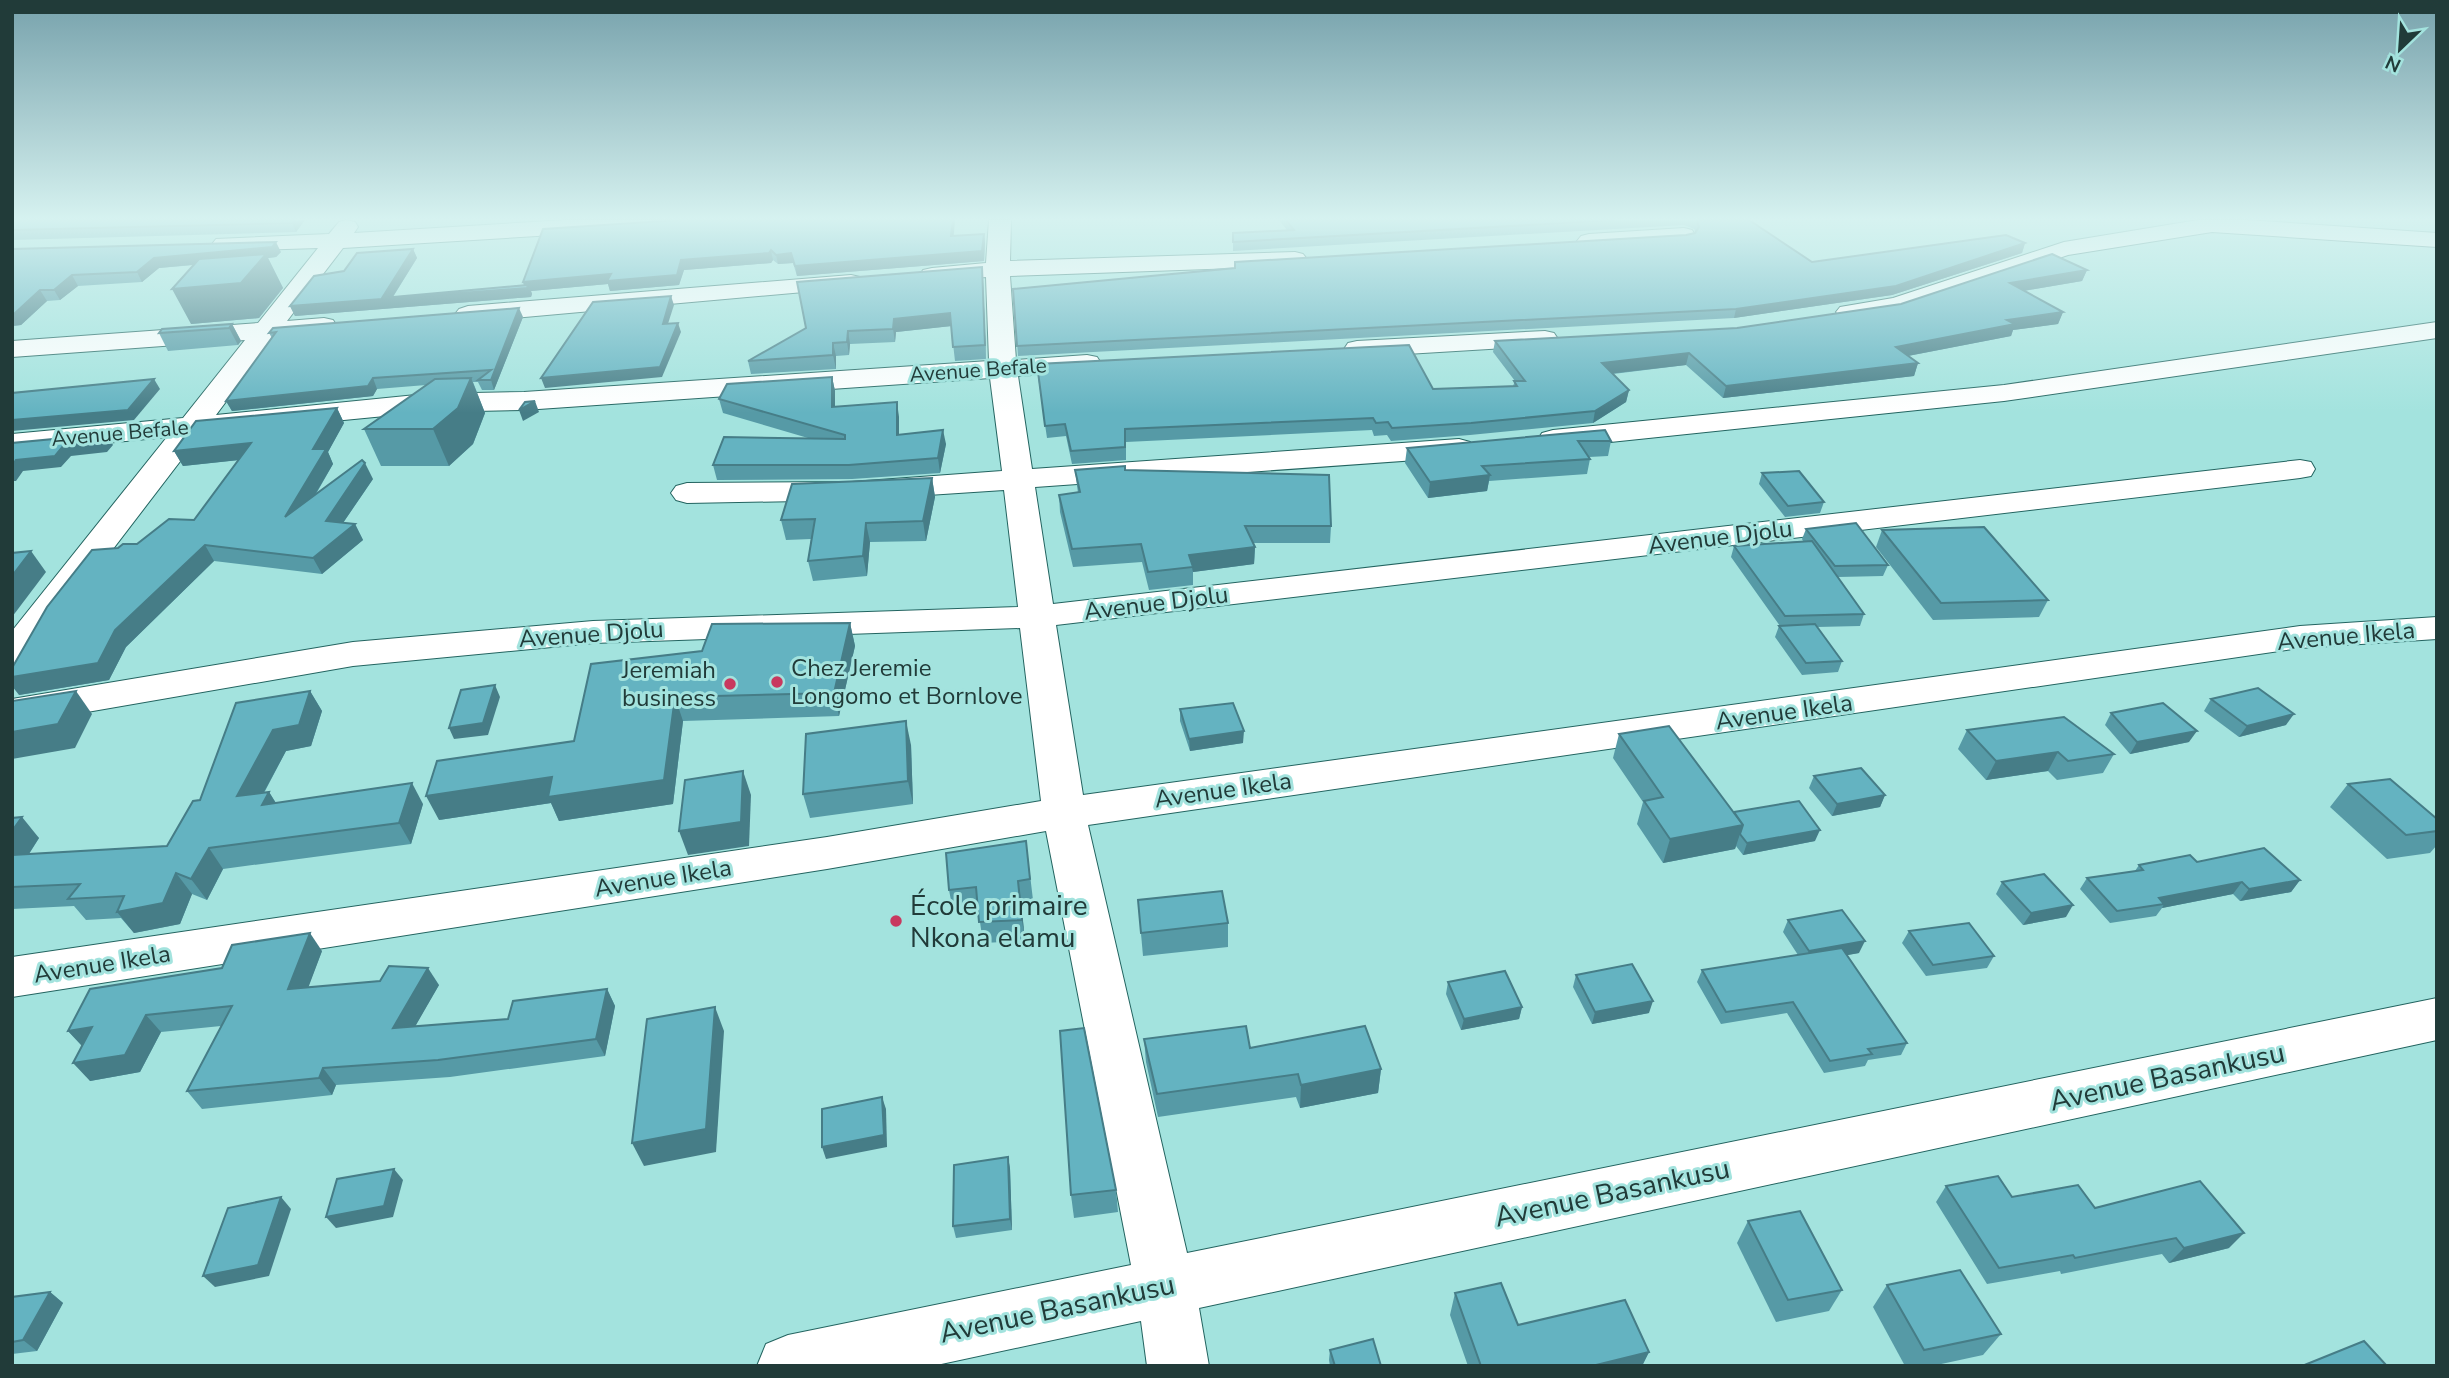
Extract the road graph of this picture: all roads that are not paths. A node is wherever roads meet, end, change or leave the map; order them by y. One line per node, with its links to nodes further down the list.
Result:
1 (303, 284): 8 (street)
2 (821, 284): 5 (street)
3 (1000, 284): 14 (street)
4 (1958, 284): 6 (street)
5 (447, 315)
6 (1829, 315)
7 (350, 323): 8 (street)
8 (268, 330): 11 (street); 15 (street)
9 (2437, 330): 16 (street)
10 (1568, 338): 12 (street)
11 (12, 349)
12 (1334, 350)
13 (1113, 362): 14 (street, Avenue Befale)
14 (1003, 368): 15 (street, Avenue Befale); 20 (street)
15 (192, 427): 17 (street, Avenue Befale); 24 (street)
16 (1525, 442)
17 (12, 443)
18 (1484, 446): 20 (street)
19 (2300, 469): 22 (street, Avenue Djolu)
20 (1017, 478): 21 (street); 22 (street)
21 (687, 493)
22 (1036, 617): 25 (street, Avenue Djolu); 26 (street)
23 (2437, 628): 26 (street, Avenue Ikela)
24 (12, 656)
25 (12, 712)
26 (1064, 813): 27 (street, Avenue Ikela); 29 (street)
27 (12, 977)
28 (2437, 1020): 29 (street, Avenue Basankusu)
29 (1166, 1285): 30 (street, Avenue Basankusu); 31 (street)
30 (788, 1366)
31 (1178, 1366)

